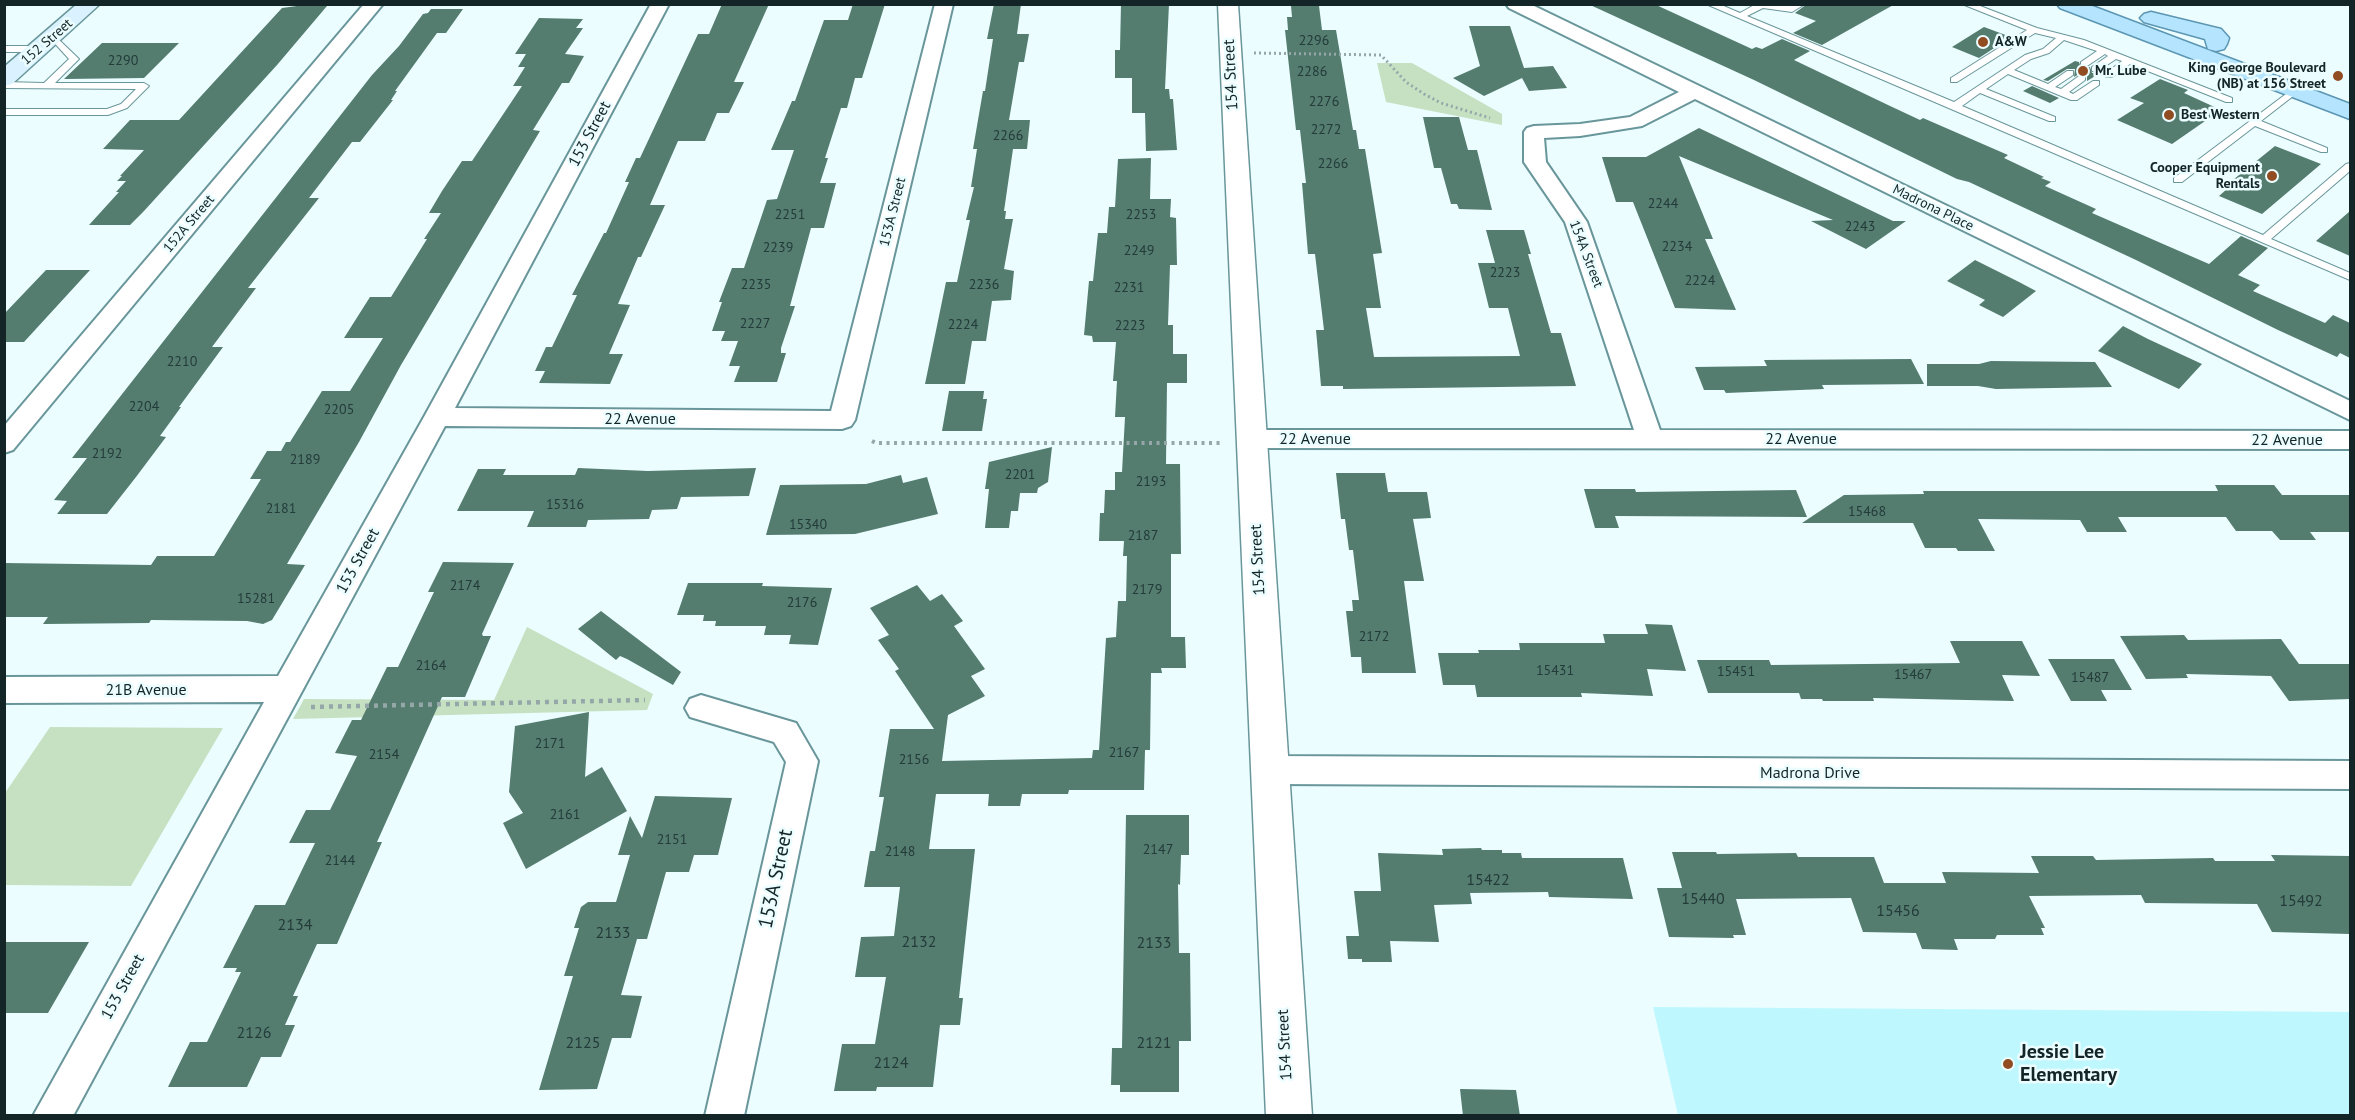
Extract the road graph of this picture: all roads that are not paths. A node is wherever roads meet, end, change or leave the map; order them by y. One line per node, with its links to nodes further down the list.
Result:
1 (90, 4): 15 (main road, 152 Street)
2 (374, 4): 55 (street, 152A Street)
3 (660, 4): 50 (street, 153 Street)
4 (944, 4): 51 (street, 153A Street)
5 (1228, 4): 54 (street, 154 Street)
6 (1515, 4): 35 (street, Madrona Place)
7 (1710, 4): 12 (lane)
8 (1801, 4): 12 (lane)
9 (1966, 4): 13 (lane)
10 (2113, 4): 16 (main road)
11 (2071, 6): 16 (main road); 34 (main road)
12 (1739, 17): 39 (lane)
13 (2034, 30): 14 (lane); 28 (lane)
14 (2062, 38): 18 (lane); 23 (lane)
15 (46, 43): 17 (lane); 27 (main road, 152 Street); 31 (lane)
16 (2216, 44): 37 (main road)
17 (4, 49)
18 (2104, 51): 19 (lane); 21 (lane)
19 (2115, 55): 20 (lane); 22 (lane)
20 (2129, 60): 25 (lane); 38 (lane)
21 (2084, 64)
22 (2095, 69)
23 (2008, 71): 32 (lane); 33 (lane)
24 (2070, 73): 32 (lane)
25 (2109, 75)
26 (2082, 78): 36 (lane)
27 (4, 80)
28 (1954, 81)
29 (2096, 84): 36 (lane)
30 (4, 86): 31 (lane)
31 (46, 86): 40 (lane)
32 (2048, 88): 36 (lane)
33 (1980, 90): 39 (lane); 42 (lane)
34 (2294, 91): 41 (main road); 43 (lane)
35 (1694, 92): 49 (street, Madrona Place); 52 (street, 154A Street)
36 (2062, 93)
37 (2350, 94)
38 (2229, 100)
39 (1955, 106): 47 (lane)
40 (4, 112)
41 (2350, 112)
42 (2052, 119)
43 (2254, 122): 44 (lane); 46 (lane)
44 (2324, 150)
45 (2350, 166): 47 (lane)
46 (2178, 180)
47 (2265, 240): 48 (lane)
48 (2350, 277)
49 (2350, 411)
50 (437, 417): 51 (street, 22 Avenue); 57 (street, 153 Street)
51 (842, 420)
52 (1650, 438): 53 (street, 22 Avenue); 54 (street, 22 Avenue)
53 (2350, 440)
54 (1240, 441): 59 (street, 154 Street)
55 (5, 442)
56 (4, 690): 57 (street, 21B Avenue)
57 (295, 698): 61 (street, 153 Street)
58 (701, 708): 62 (street, 153A Street)
59 (1270, 770): 60 (street, Madrona Drive); 63 (street, 154 Street)
60 (2350, 775)
61 (52, 1116)
62 (724, 1116)
63 (1289, 1116)

